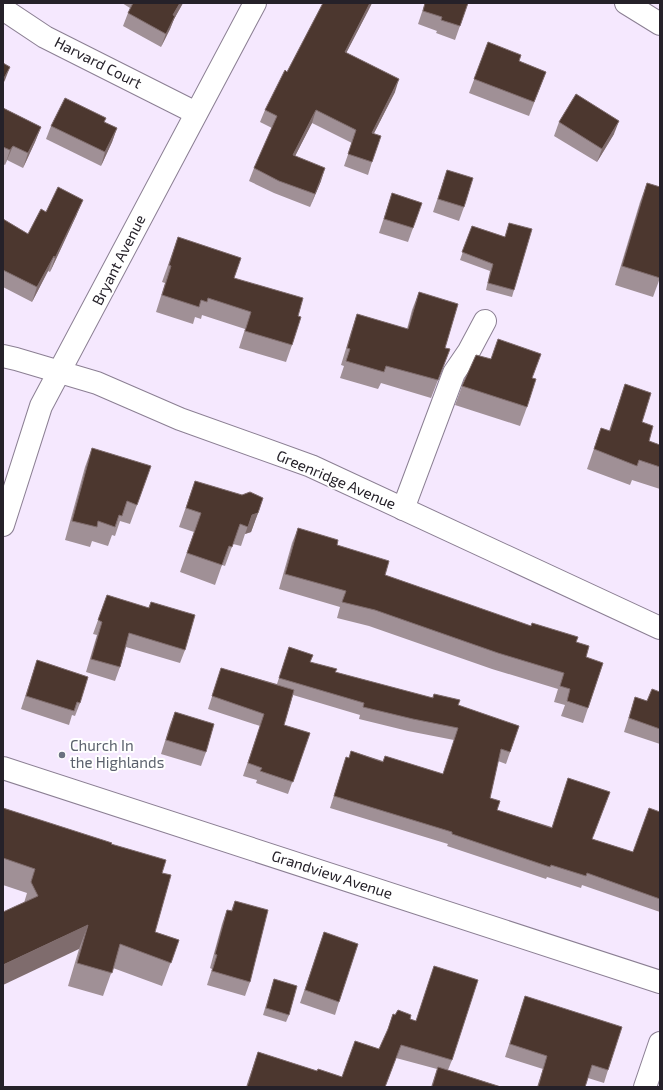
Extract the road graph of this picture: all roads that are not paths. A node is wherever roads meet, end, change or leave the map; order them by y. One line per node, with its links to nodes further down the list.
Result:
1 (255, 3): 5 (street, Bryant Avenue)
2 (626, 3): 4 (street)
3 (3, 9): 5 (street, Harvard Court)
4 (660, 24)
5 (196, 113): 8 (street, Bryant Avenue)
6 (485, 321): 9 (street)
7 (3, 356): 8 (street, Greenridge Avenue)
8 (60, 372): 9 (street, Greenridge Avenue); 10 (street, Bryant Avenue)
9 (403, 509): 11 (street, Greenridge Avenue)
10 (3, 525)
11 (660, 628)
12 (3, 768): 13 (street, Grandview Avenue)
13 (660, 982)
14 (660, 1043): 15 (street)
15 (645, 1087)

